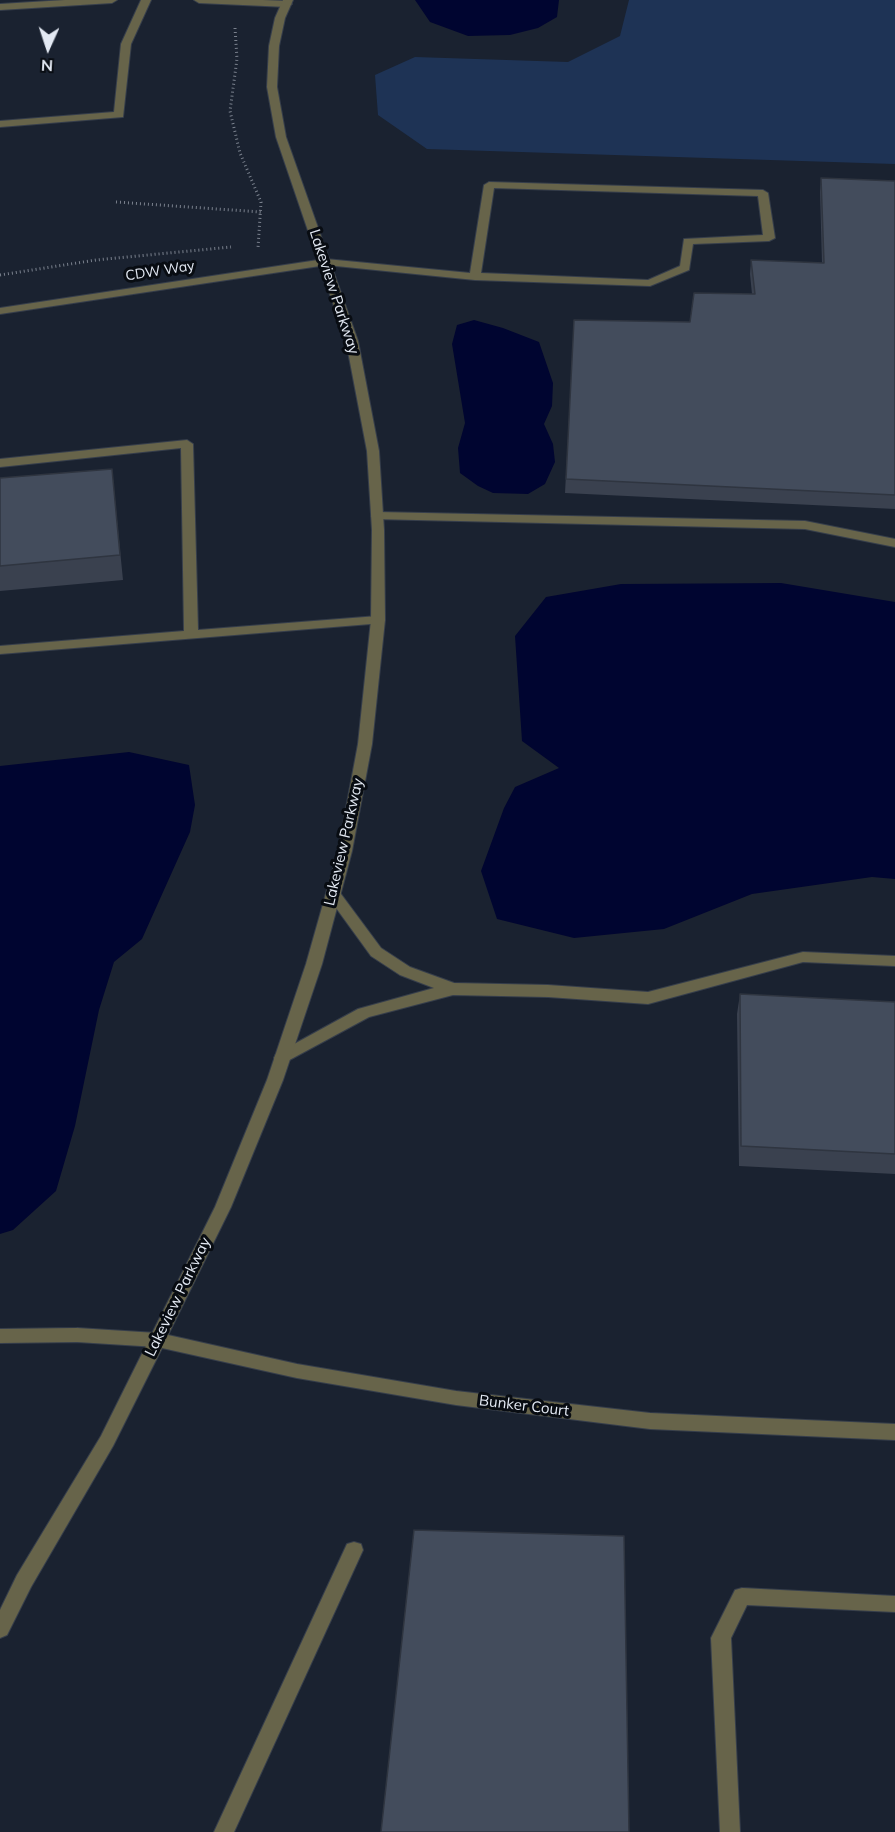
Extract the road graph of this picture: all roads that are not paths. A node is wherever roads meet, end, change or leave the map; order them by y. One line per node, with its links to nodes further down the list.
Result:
1 (112, 0): 6 (street)
2 (146, 0): 7 (street)
3 (199, 0): 4 (street)
4 (233, 1): 5 (street)
5 (287, 2): 8 (street, Lakeview Parkway)
6 (0, 7)
7 (0, 124)
8 (326, 262): 9 (street, CDW Way); 10 (street, CDW Way); 12 (street, Lakeview Parkway)
9 (475, 277): 9 (street, CDW Way)
10 (0, 311)
11 (0, 463): 15 (street)
12 (377, 516): 13 (street); 14 (street, Lakeview Parkway)
13 (895, 543)
14 (378, 620): 15 (street); 17 (street, Lakeview Parkway)
15 (191, 635): 16 (street)
16 (0, 650)
17 (333, 894): 19 (street); 20 (street, Lakeview Parkway)
18 (895, 961): 19 (street)
19 (453, 989): 20 (street)
20 (282, 1058): 22 (street, Lakeview Parkway)
21 (0, 1336): 22 (street, Bunker Court)
22 (157, 1340): 23 (street, Bunker Court); 26 (street, Lakeview Parkway)
23 (895, 1432)
24 (354, 1550): 27 (street)
25 (895, 1604): 28 (street)
26 (0, 1629)
27 (224, 1832)
28 (730, 1832)

